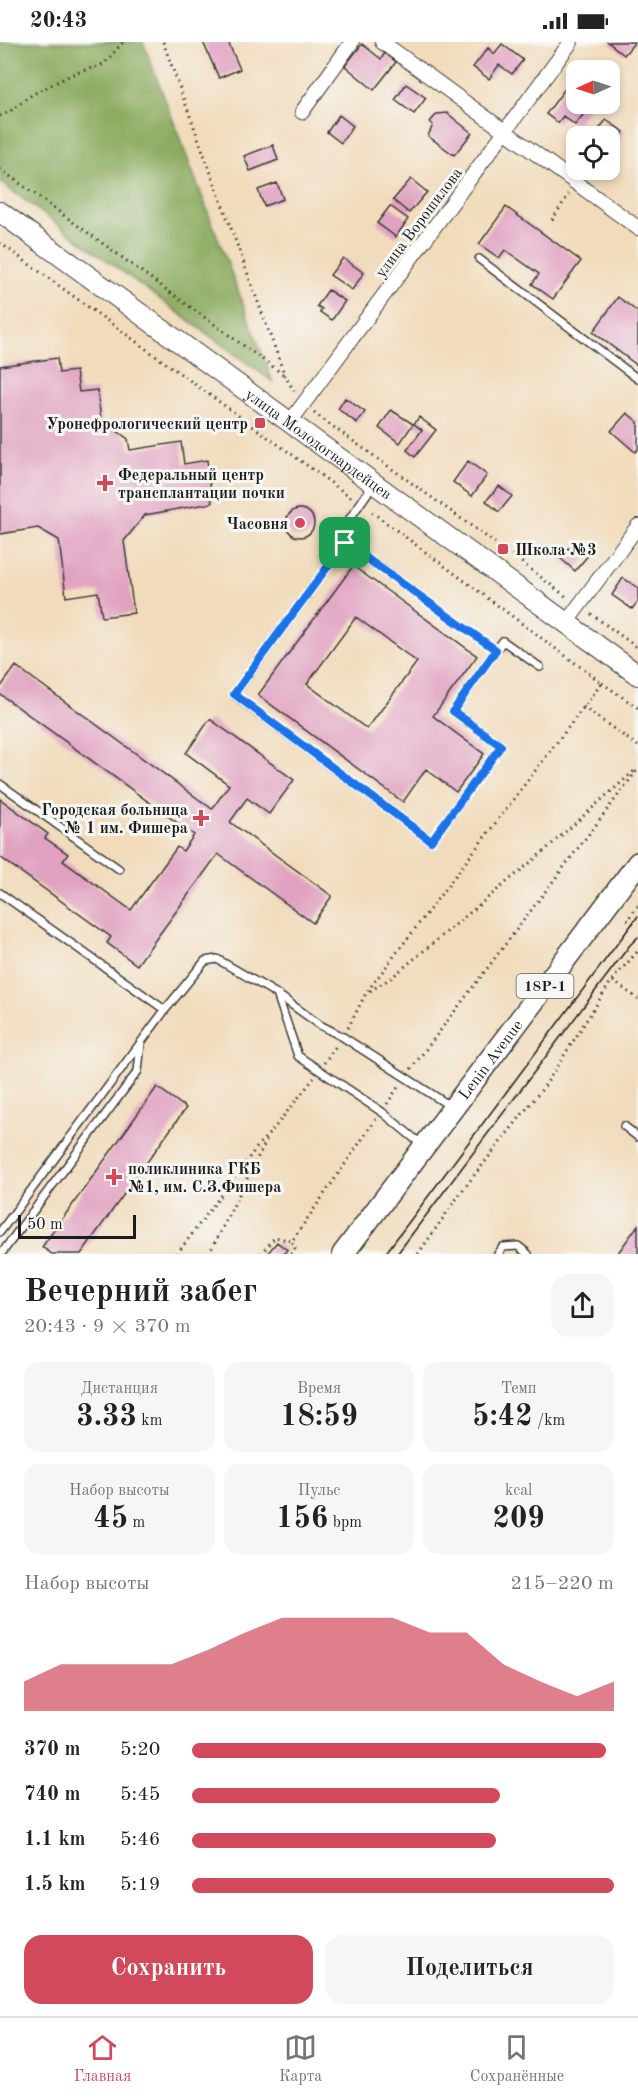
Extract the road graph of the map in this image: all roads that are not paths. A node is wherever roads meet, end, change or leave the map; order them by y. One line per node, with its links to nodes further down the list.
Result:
1 (352, 42): 4 (street)
2 (382, 42): 5 (street)
3 (571, 42): 5 (street, улица Ворошилова)
4 (302, 112)
5 (506, 132): 7 (street); 10 (street, улица Ворошилова)
6 (0, 212): 10 (street, улица Молодогвардейцев)
7 (638, 228)
8 (479, 259): 9 (lane)
9 (638, 379)
10 (290, 422): 11 (street, улица Молодогвардейцев)
11 (374, 483): 13 (lane); 14 (street, улица Молодогвардейцев)
12 (638, 526): 14 (street)
13 (345, 543): 15 (lane); 15 (lane)
14 (566, 623): 17 (street, улица Молодогвардейцев)
15 (496, 650): 16 (lane)
16 (540, 668)
17 (638, 675)
18 (0, 784): 20 (lane)
19 (638, 863): 25 (main road, Lenin Avenue / 18Р-1)
20 (119, 869)
21 (0, 892): 23 (lane)
22 (277, 994): 23 (lane); 25 (lane); 28 (lane)
23 (165, 1010): 24 (lane)
24 (141, 1041): 29 (lane); 30 (lane)
25 (452, 1108): 28 (main road, Lenin Avenue / 18Р-1)
26 (624, 1126): 27 (lane)
27 (638, 1137)
28 (424, 1146): 31 (main road, Lenin Avenue / 18Р-1)
29 (0, 1232)
30 (1, 1254)
31 (344, 1254)
32 (498, 1254): 33 (lane)
33 (528, 1254)

